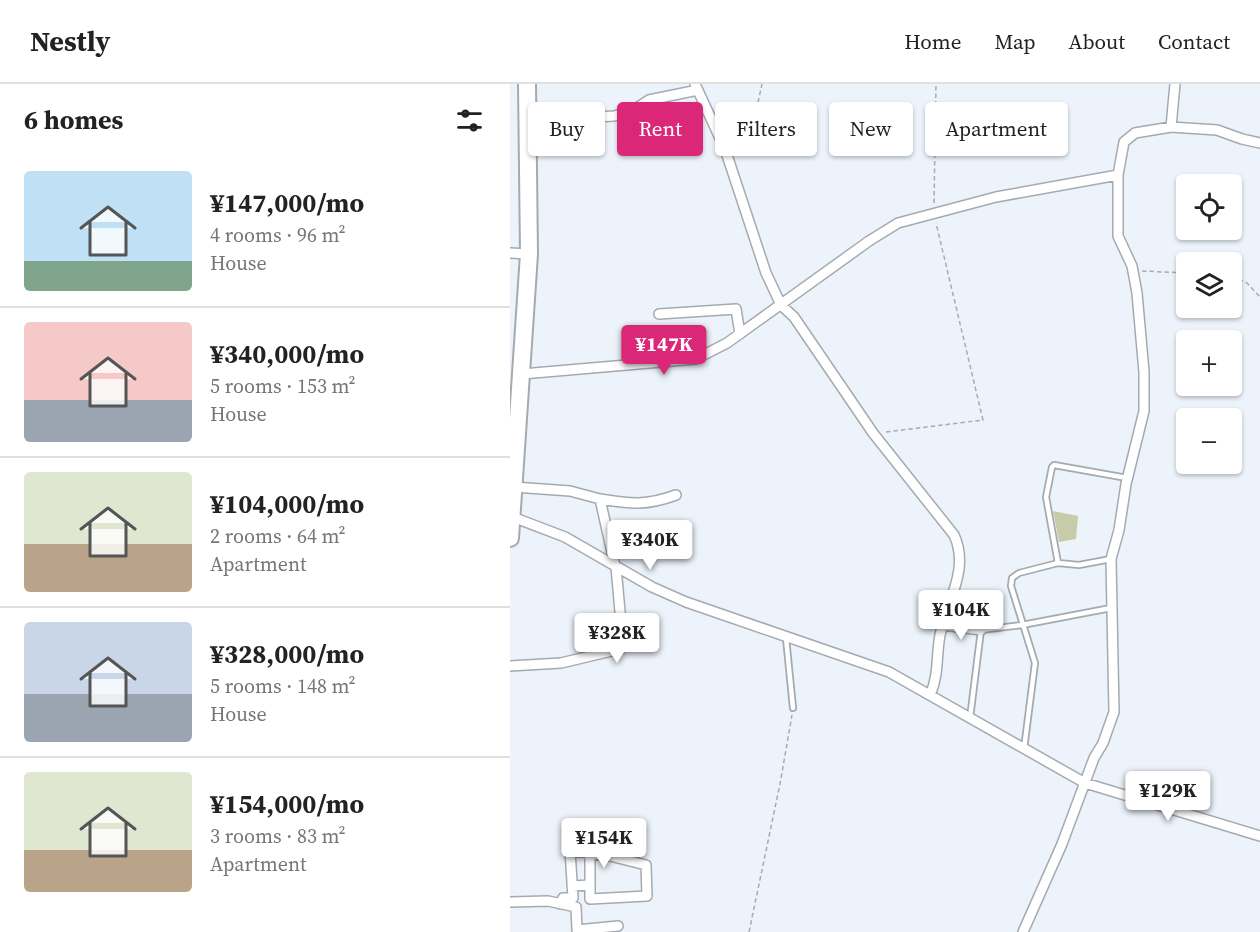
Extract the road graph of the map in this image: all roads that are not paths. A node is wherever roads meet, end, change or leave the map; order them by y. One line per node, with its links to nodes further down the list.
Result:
1 (526, 84): 6 (highway)
2 (1175, 84): 5 (street)
3 (697, 87): 4 (street); 12 (street)
4 (605, 117)
5 (1171, 127): 7 (street); 9 (street)
6 (528, 142)
7 (1260, 143)
8 (528, 156): 11 (highway)
9 (1118, 175): 12 (street); 16 (street)
10 (510, 253): 11 (street)
11 (529, 254): 15 (highway)
12 (781, 305): 14 (street); 26 (street)
13 (659, 314): 14 (street)
14 (740, 334): 15 (street)
15 (522, 374): 17 (highway)
16 (1127, 478): 22 (street); 23 (lane)
17 (514, 487): 19 (street); 20 (highway)
18 (676, 495): 19 (street)
19 (600, 499): 24 (street)
20 (511, 516): 21 (highway); 24 (street)
21 (510, 538)
22 (1111, 559): 23 (lane); 25 (street)
23 (1058, 563): 27 (lane)
24 (615, 567): 29 (street); 30 (street)
25 (1111, 608): 27 (lane); 35 (street)
26 (943, 625): 28 (street); 31 (street)
27 (1022, 625): 28 (lane); 34 (lane)
28 (981, 630): 33 (lane)
29 (786, 635): 31 (street); 32 (lane)
30 (510, 666)
31 (930, 695): 33 (street)
32 (793, 708)
33 (970, 718): 34 (street)
34 (1024, 749): 35 (street)
35 (1085, 783): 36 (street); 43 (street)
36 (1260, 836)
37 (590, 853): 38 (street); 38 (street); 39 (street)
38 (590, 885): 39 (street)
39 (572, 886): 41 (street)
40 (510, 902): 41 (street)
41 (560, 904): 42 (street)
42 (618, 926)
43 (1023, 932)

